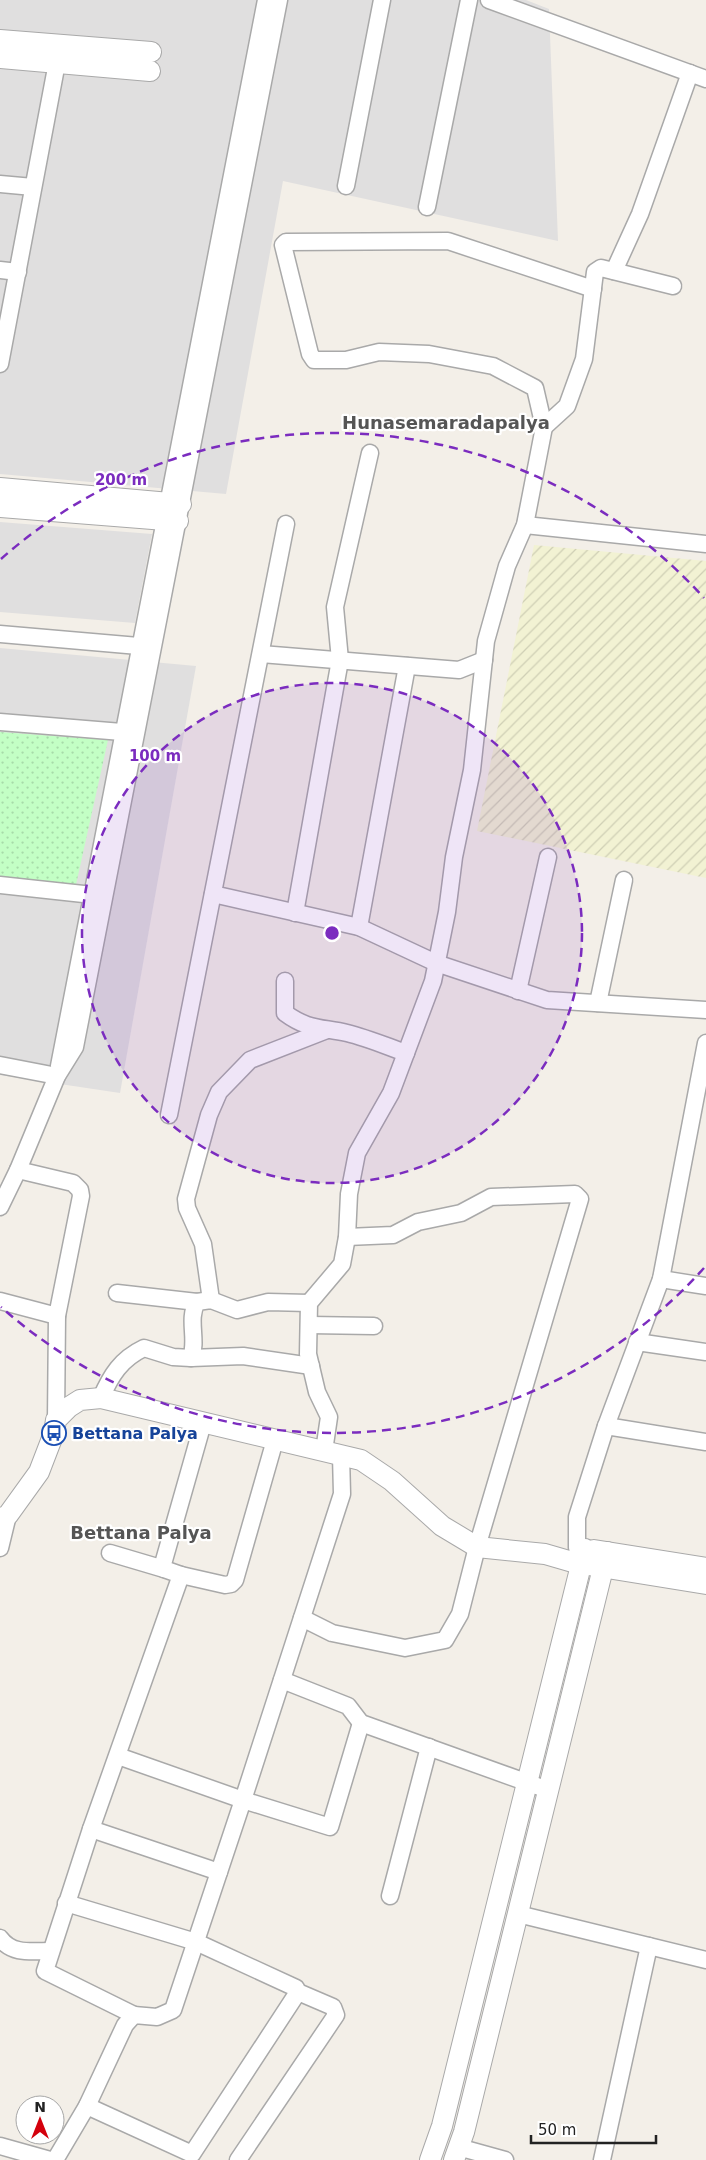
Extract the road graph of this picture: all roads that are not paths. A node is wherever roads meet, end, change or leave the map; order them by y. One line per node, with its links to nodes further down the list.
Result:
1 (266, 0): 26 (street)
2 (279, 0): 26 (street)
3 (382, 0): 13 (street)
4 (469, 0): 15 (street)
5 (489, 0): 10 (street)
6 (0, 40): 7 (street)
7 (59, 54): 8 (street); 9 (street); 14 (street)
8 (0, 58)
9 (150, 62)
10 (690, 73): 11 (street); 17 (street)
11 (706, 79)
12 (0, 184): 14 (street)
13 (346, 186)
14 (33, 187): 18 (street)
15 (427, 207)
16 (0, 270): 18 (street)
17 (614, 271): 19 (street); 20 (street)
18 (18, 272): 21 (street)
19 (672, 286)
20 (593, 289): 22 (street); 22 (street)
21 (0, 364)
22 (544, 427): 28 (street)
23 (370, 453): 33 (street)
24 (0, 488): 26 (street)
25 (0, 507): 26 (street)
26 (173, 512): 31 (street)
27 (286, 524): 32 (street)
28 (525, 525): 29 (street); 34 (street)
29 (706, 544)
30 (0, 634): 31 (street)
31 (147, 647): 37 (street)
32 (261, 654): 33 (street); 41 (street)
33 (340, 660): 35 (street); 43 (street)
34 (484, 660): 35 (street); 45 (street)
35 (407, 666): 44 (street)
36 (0, 722): 37 (street)
37 (130, 733): 42 (street)
38 (548, 857): 47 (street)
39 (624, 880): 48 (street)
40 (0, 885): 42 (street)
41 (213, 894): 43 (street); 56 (street)
42 (99, 895): 54 (street); 54 (street)
43 (295, 913): 44 (street)
44 (359, 927): 45 (street)
45 (436, 963): 47 (street); 52 (street)
46 (285, 980): 50 (street)
47 (518, 991): 48 (street)
48 (598, 1004): 49 (street)
49 (706, 1010)
50 (327, 1030): 52 (street); 64 (street)
51 (706, 1043): 55 (street)
52 (406, 1053): 59 (street)
53 (0, 1065): 54 (street)
54 (57, 1076): 57 (street)
55 (702, 1089): 60 (street)
56 (169, 1115)
57 (18, 1170): 58 (street); 66 (street)
58 (0, 1207)
59 (347, 1237): 65 (street); 81 (street)
60 (661, 1279): 61 (street); 69 (street)
61 (706, 1286)
62 (117, 1293): 64 (street)
63 (0, 1301): 66 (street)
64 (204, 1301): 65 (street); 71 (street)
65 (309, 1303): 67 (street)
66 (57, 1316): 74 (street)
67 (309, 1325): 68 (street); 72 (street)
68 (374, 1326)
69 (637, 1342): 70 (street); 76 (street)
70 (706, 1352)
71 (191, 1358): 72 (street); 73 (street)
72 (311, 1366): 79 (street)
73 (101, 1398): 74 (street); 75 (street)
74 (56, 1420): 80 (street)
75 (203, 1423): 77 (street); 87 (street)
76 (606, 1426): 78 (street); 84 (street)
77 (274, 1440): 79 (street); 88 (street)
78 (706, 1442)
79 (332, 1453): 81 (street); 90 (street)
80 (4, 1517): 82 (street)
81 (477, 1546): 84 (street); 90 (street)
82 (0, 1548)
83 (110, 1553): 87 (street)
84 (581, 1553): 85 (street); 95 (street)
85 (605, 1560): 86 (street); 89 (street); 96 (street)
86 (706, 1568)
87 (164, 1569): 88 (street)
88 (181, 1575): 94 (street)
89 (706, 1584)
90 (302, 1618): 91 (street)
91 (282, 1680): 92 (street); 97 (street)
92 (361, 1723): 93 (street); 97 (street)
93 (429, 1747): 95 (street); 100 (street)
94 (118, 1756): 97 (street); 98 (street)
95 (527, 1783): 96 (street); 117 (street)
96 (548, 1790): 102 (street)
97 (243, 1800): 99 (street)
98 (91, 1829): 99 (street); 101 (street)
99 (219, 1872): 104 (street)
100 (390, 1896)
101 (66, 1903): 104 (street); 106 (street)
102 (518, 1914): 105 (street); 112 (street)
103 (0, 1938): 106 (street)
104 (196, 1942): 108 (street); 109 (street)
105 (650, 1946): 107 (street); 119 (street)
106 (51, 1951): 109 (street)
107 (706, 1960)
108 (298, 1992): 113 (street); 116 (street)
109 (134, 2015): 110 (street)
110 (87, 2106): 113 (street); 115 (street)
111 (0, 2146): 114 (street)
112 (456, 2154): 118 (street)
113 (197, 2157)
114 (50, 2160)
115 (55, 2160)
116 (238, 2160)
117 (430, 2160)
118 (505, 2160)
119 (602, 2160)

